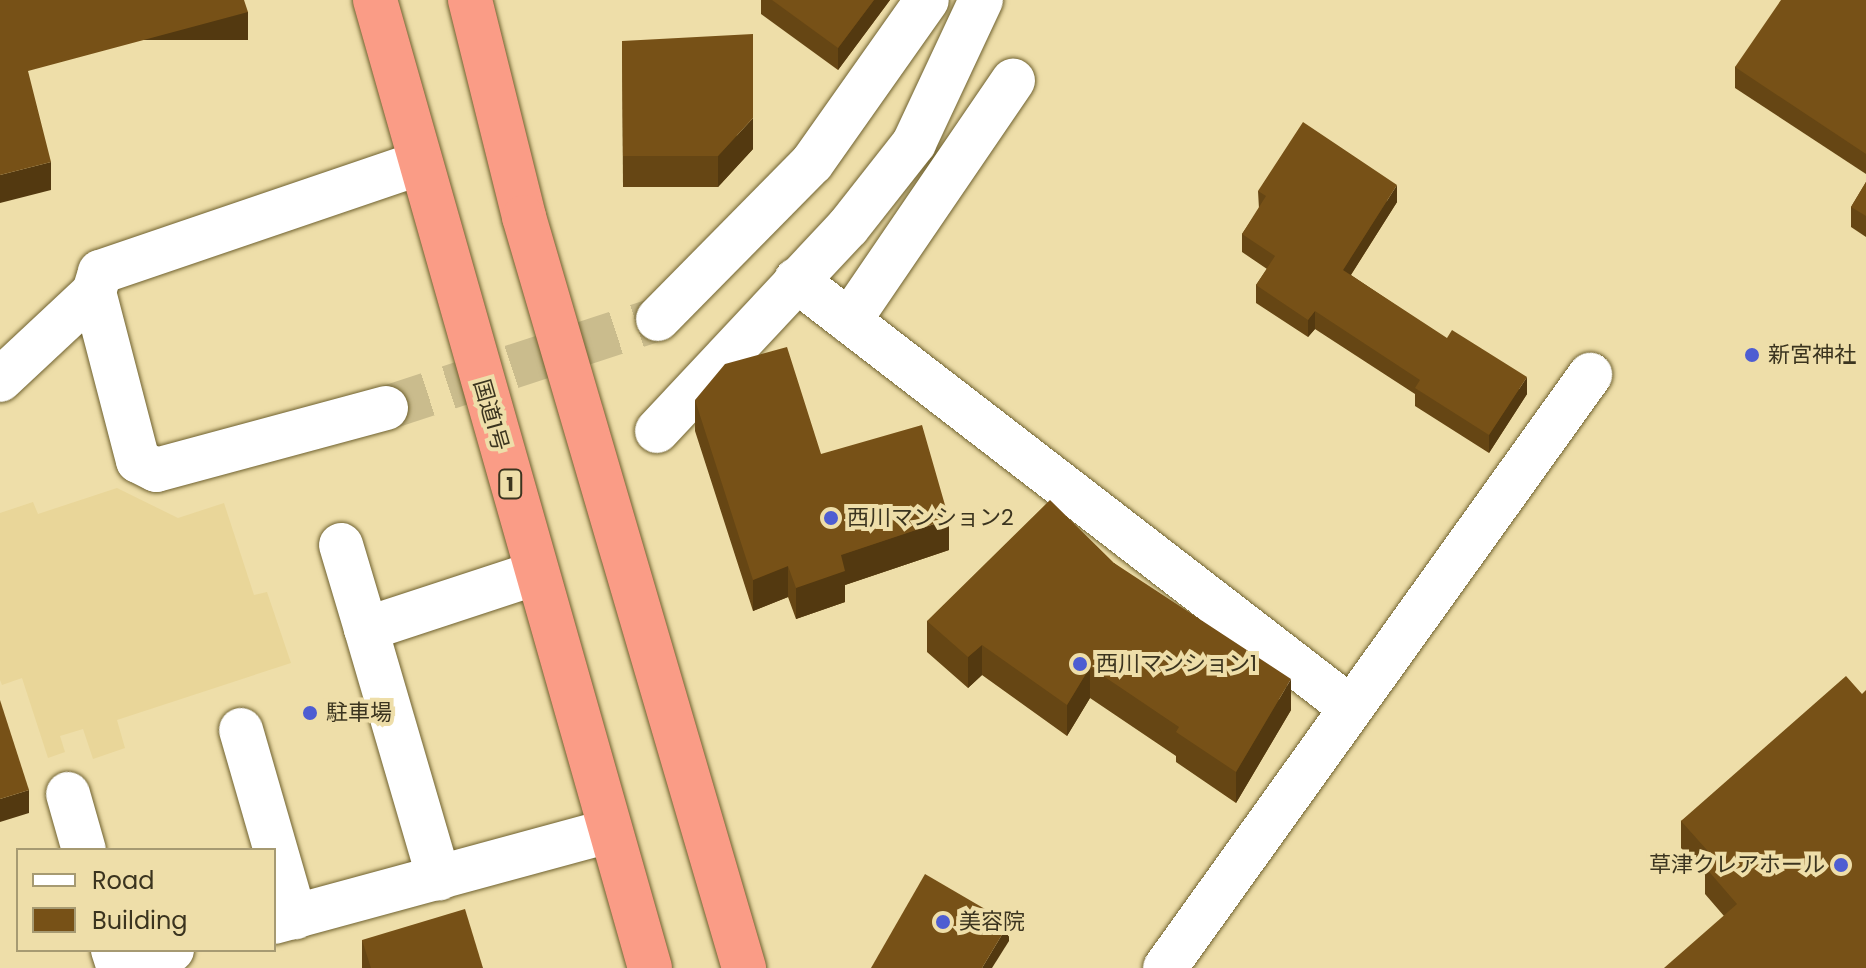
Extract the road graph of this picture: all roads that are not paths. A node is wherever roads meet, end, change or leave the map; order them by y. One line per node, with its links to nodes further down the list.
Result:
1 (375, 0): 6 (highway, 国道1号 / 1)
2 (470, 0): 27 (highway)
3 (927, 0): 9 (street)
4 (981, 0): 7 (street)
5 (1013, 81): 10 (street)
6 (418, 164): 8 (street); 16 (highway, 国道1号 / 1)
7 (796, 280): 10 (street); 14 (street)
8 (94, 292): 12 (street); 13 (street)
9 (658, 319)
10 (849, 321): 18 (street)
11 (1590, 375): 18 (street)
12 (0, 380)
13 (386, 408)
14 (657, 431)
15 (341, 545): 17 (street)
16 (536, 573): 17 (street); 21 (highway, 国道1号 / 1)
17 (366, 629): 24 (street)
18 (1351, 708): 32 (street)
19 (241, 730): 23 (street)
20 (68, 794): 22 (street)
21 (610, 831): 24 (street); 30 (highway, 国道1号 / 1)
22 (83, 848)
23 (268, 848)
24 (439, 879): 26 (street)
25 (276, 885): 26 (street)
26 (284, 920)
27 (738, 949): 31 (street)
28 (114, 952): 29 (street)
29 (165, 952)
30 (650, 968)
31 (756, 968)
32 (1165, 968)

